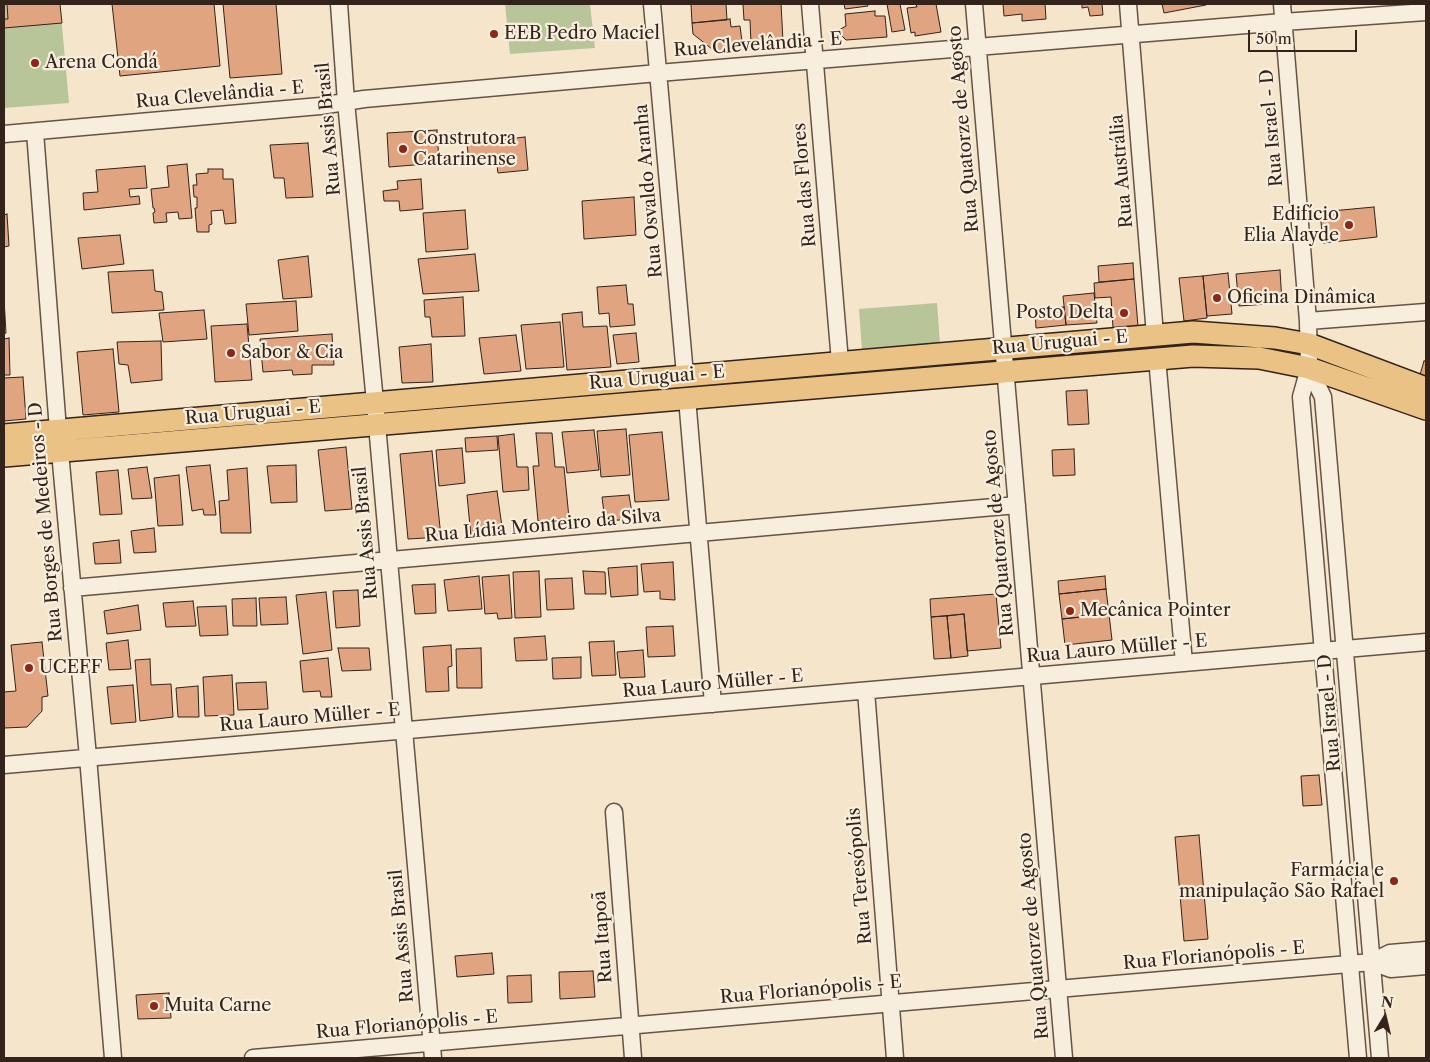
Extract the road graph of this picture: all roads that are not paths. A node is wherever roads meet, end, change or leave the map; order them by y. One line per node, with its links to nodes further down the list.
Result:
1 (339, 4): 13 (street, Rua Assis Brasil)
2 (652, 4): 12 (street, Rua Osvaldo Aranha)
3 (810, 4): 11 (street, Rua das Flores)
4 (974, 4): 10 (street, Rua Quatorze de Agosto)
5 (1128, 4): 9 (street, Rua Austrália)
6 (1282, 4): 8 (street, Rua Israel - D)
7 (1426, 12): 8 (street, Rua Clevelândia - E)
8 (1283, 22): 9 (street, Rua Clevelândia - E); 17 (street, Rua Israel - D)
9 (1131, 35): 10 (street, Rua Clevelândia - E); 18 (street, Rua Austrália)
10 (978, 48): 11 (street, Rua Clevelândia - E); 20 (street, Rua Quatorze de Agosto)
11 (815, 62): 12 (street, Rua Clevelândia - E); 22 (street, Rua das Flores)
12 (658, 73): 13 (street, Rua Clevelândia - E); 25 (street, Rua Osvaldo Aranha)
13 (346, 102): 14 (street, Rua Clevelândia - E); 28 (street, Rua Assis Brasil)
14 (35, 132): 15 (street, Rua Clevelândia - E); 32 (street, Rua Borges de Medeiros - D)
15 (4, 134)
16 (1426, 312): 17 (street)
17 (1308, 321): 19 (street, Rua Israel - D)
18 (1155, 335): 19 (main road, Rua Uruguai - E); 20 (main road, Rua Uruguai - E)
19 (1309, 344): 23 (street, Rua Israel - D); 26 (main road, Rua Uruguai - E)
20 (1003, 348): 22 (main road, Rua Uruguai - E); 24 (street, Rua Quatorze de Agosto)
21 (1157, 358): 23 (main road, Rua Uruguai - E); 24 (main road, Rua Uruguai - E); 41 (street)
22 (840, 362): 25 (main road, Rua Uruguai - E)
23 (1309, 368): 29 (main road, Rua Uruguai - E); 39 (street, Rua Israel - D); 40 (street, Rua Israel - D)
24 (1005, 371): 27 (main road, Rua Uruguai - E); 34 (street, Rua Quatorze de Agosto)
25 (685, 375): 28 (main road, Rua Uruguai - E)
26 (1426, 388)
27 (687, 398): 30 (main road, Rua Uruguai - E); 35 (street)
28 (375, 402): 30 (street, Rua Assis Brasil); 32 (main road, Rua Uruguai - E)
29 (1426, 409)
30 (377, 424): 32 (main road, Rua Uruguai - E); 36 (street, Rua Assis Brasil)
31 (4, 435): 32 (main road, Rua Uruguai - E)
32 (59, 440): 33 (main road, Rua Uruguai - E); 37 (street, Rua Borges de Medeiros - D)
33 (4, 456)
34 (1017, 505): 35 (street, Rua Lídia Monteiro da Silva); 42 (street, Rua Quatorze de Agosto)
35 (698, 533): 36 (street, Rua Lídia Monteiro da Silva); 44 (street)
36 (389, 560): 37 (street, Rua Lídia Monteiro da Silva); 45 (street, Rua Assis Brasil)
37 (72, 588): 46 (street, Rua Borges de Medeiros - D)
38 (1426, 642): 39 (street, Rua Lauro Müller - E)
39 (1344, 649): 40 (street, Rua Lauro Müller - E); 50 (street, Rua Israel - D)
40 (1322, 651): 41 (street, Rua Lauro Müller - E); 51 (street, Rua Israel - D)
41 (1184, 663): 42 (street, Rua Lauro Müller - E)
42 (1031, 676): 43 (street, Rua Lauro Müller - E); 53 (street, Rua Quatorze de Agosto)
43 (866, 691): 44 (street, Rua Lauro Müller - E); 54 (street, Rua Teresópolis)
44 (713, 704): 45 (street, Rua Lauro Müller - E)
45 (404, 730): 46 (street, Rua Lauro Müller - E); 56 (street, Rua Assis Brasil)
46 (88, 758): 47 (street, Rua Lauro Müller - E); 57 (street, Rua Borges de Medeiros - D)
47 (4, 765)
48 (614, 812): 55 (street, Rua Itapoã)
49 (1426, 950): 50 (street, Rua Florianópolis - E)
50 (1372, 962): 51 (street, Rua Florianópolis - E); 52 (street, Rua Florianópolis - E); 63 (street, Rua Israel - D)
51 (1350, 964): 53 (street, Rua Florianópolis - E); 62 (street, Rua Israel - D)
52 (1426, 966)
53 (1058, 989): 54 (street, Rua Florianópolis - E); 61 (street, Rua Quatorze de Agosto)
54 (890, 1004): 55 (street, Rua Florianópolis - E); 60 (street, Rua Teresópolis)
55 (630, 1026): 56 (street, Rua Florianópolis - E); 59 (street, Rua Itapoã)
56 (433, 1051): 58 (street, Rua Florianópolis - E)
57 (113, 1058)
58 (252, 1058)
59 (633, 1058)
60 (895, 1058)
61 (1064, 1058)
62 (1358, 1058)
63 (1380, 1058)

